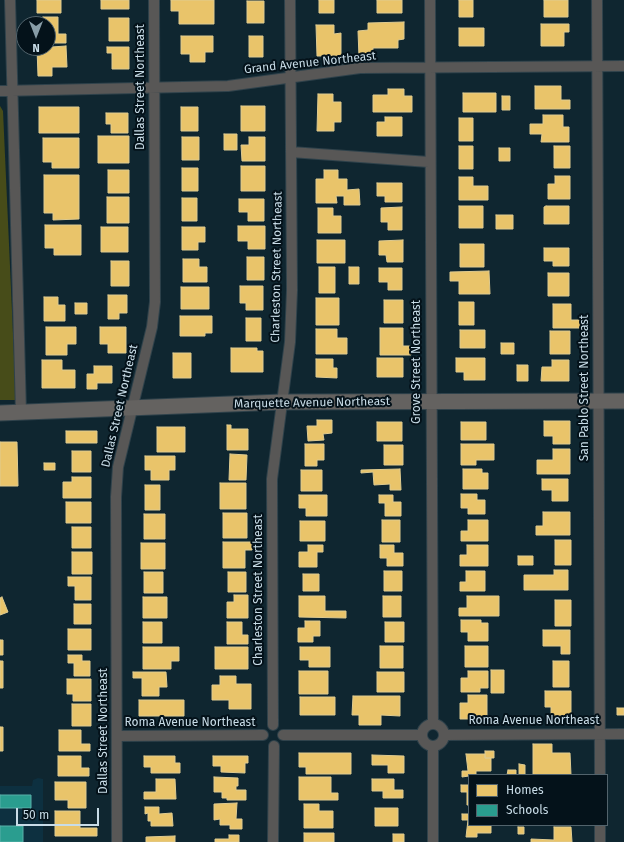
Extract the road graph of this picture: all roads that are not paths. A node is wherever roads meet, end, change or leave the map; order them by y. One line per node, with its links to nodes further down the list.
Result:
1 (10, 0): 12 (street)
2 (154, 0): 10 (street, Dallas Street Northeast)
3 (290, 0): 9 (street, Charleston Street Northeast)
4 (430, 0): 8 (street, Grove Street Northeast)
5 (596, 0): 6 (street, San Pablo Street Northeast)
6 (597, 66): 7 (street, Grand Avenue Northeast); 8 (street, Grand Avenue Northeast); 16 (street, San Pablo Street Northeast)
7 (624, 66)
8 (430, 68): 9 (street, Grand Avenue Northeast); 14 (street, Grove Street Northeast)
9 (290, 77): 10 (street, Grand Avenue Northeast); 13 (street, Charleston Street Northeast)
10 (154, 88): 12 (street, Grand Avenue Northeast); 19 (street, Dallas Street Northeast)
11 (0, 91): 12 (street, Grand Avenue Northeast)
12 (13, 92): 21 (street)
13 (291, 152): 14 (street); 18 (street, Charleston Street Northeast)
14 (429, 162): 15 (street, Grove Street Northeast)
15 (430, 401): 16 (street, Marquette Avenue Northeast); 18 (street, Marquette Avenue Northeast); 22 (street, Grove Street Northeast)
16 (598, 401): 17 (street, Marquette Avenue Northeast); 24 (street, San Pablo Street Northeast)
17 (624, 401)
18 (282, 402): 19 (street, Marquette Avenue Northeast); 23 (street, Charleston Street Northeast)
19 (132, 409): 21 (street, Marquette Avenue Northeast); 29 (street, Dallas Street Northeast)
20 (0, 413): 21 (street, Marquette Avenue Northeast)
21 (21, 413)
22 (433, 724): 27 (street); 28 (street)
23 (273, 725): 26 (street); 30 (street)
24 (600, 734): 25 (street, Roma Avenue Northeast); 28 (street, Roma Avenue Northeast); 33 (street, San Pablo Street Northeast)
25 (624, 734)
26 (283, 735): 27 (street); 31 (street)
27 (422, 735): 32 (street)
28 (444, 735): 32 (street)
29 (117, 736): 30 (street, Roma Avenue Northeast); 35 (street, Dallas Street Northeast)
30 (263, 736): 31 (street)
31 (274, 746): 36 (street)
32 (433, 746): 37 (street)
33 (600, 774)
34 (600, 826): 38 (street)
35 (117, 842)
36 (273, 842)
37 (433, 842)
38 (600, 842)

